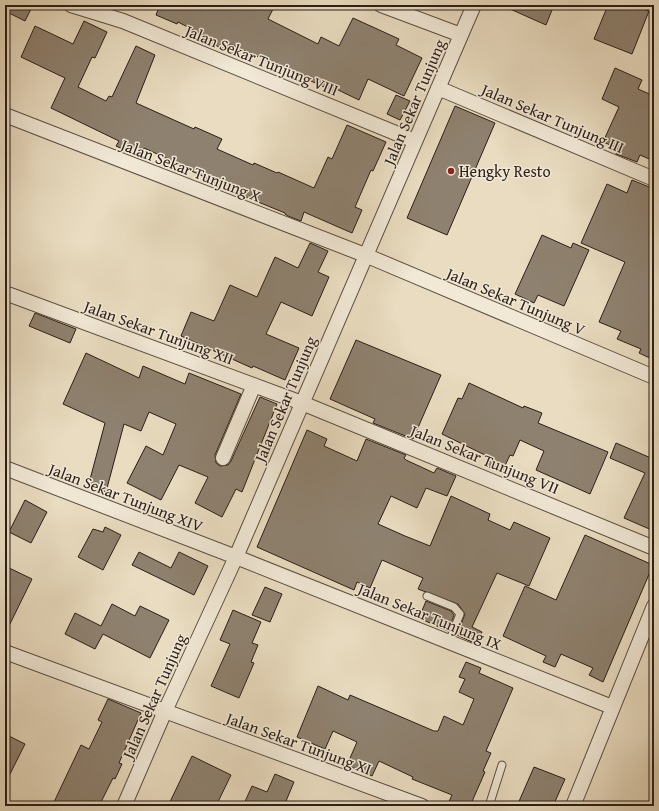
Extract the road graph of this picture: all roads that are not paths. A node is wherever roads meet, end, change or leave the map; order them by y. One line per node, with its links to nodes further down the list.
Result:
1 (72, 5): 7 (street, Jalan Sekar Tunjung VIII)
2 (381, 5): 4 (street)
3 (474, 5): 4 (street, Jalan Sekar Tunjung)
4 (461, 35): 5 (street, Jalan Sekar Tunjung)
5 (438, 88): 7 (street, Jalan Sekar Tunjung); 8 (street, Jalan Sekar Tunjung III)
6 (5, 115): 9 (street, Jalan Sekar Tunjung X)
7 (415, 141): 9 (street, Jalan Sekar Tunjung)
8 (654, 180)
9 (365, 256): 11 (street, Jalan Sekar Tunjung V); 13 (street, Jalan Sekar Tunjung)
10 (5, 293): 12 (street, Jalan Sekar Tunjung XII)
11 (654, 377)
12 (254, 385): 13 (street, Jalan Sekar Tunjung XII); 14 (street)
13 (302, 403): 16 (street, Jalan Sekar Tunjung VII); 17 (street, Jalan Sekar Tunjung)
14 (222, 458)
15 (5, 468): 17 (street, Jalan Sekar Tunjung XIV)
16 (654, 548)
17 (236, 557): 20 (street, Jalan Sekar Tunjung IX); 23 (street, Jalan Sekar Tunjung)
18 (427, 596): 20 (lane)
19 (654, 606): 22 (street)
20 (449, 642): 22 (street, Jalan Sekar Tunjung IX)
21 (5, 652): 23 (street, Jalan Sekar Tunjung XI)
22 (612, 707): 28 (street)
23 (165, 711): 25 (street, Jalan Sekar Tunjung); 26 (street, Jalan Sekar Tunjung XI)
24 (502, 766): 27 (lane)
25 (124, 806)
26 (422, 806)
27 (489, 806)
28 (573, 806)

